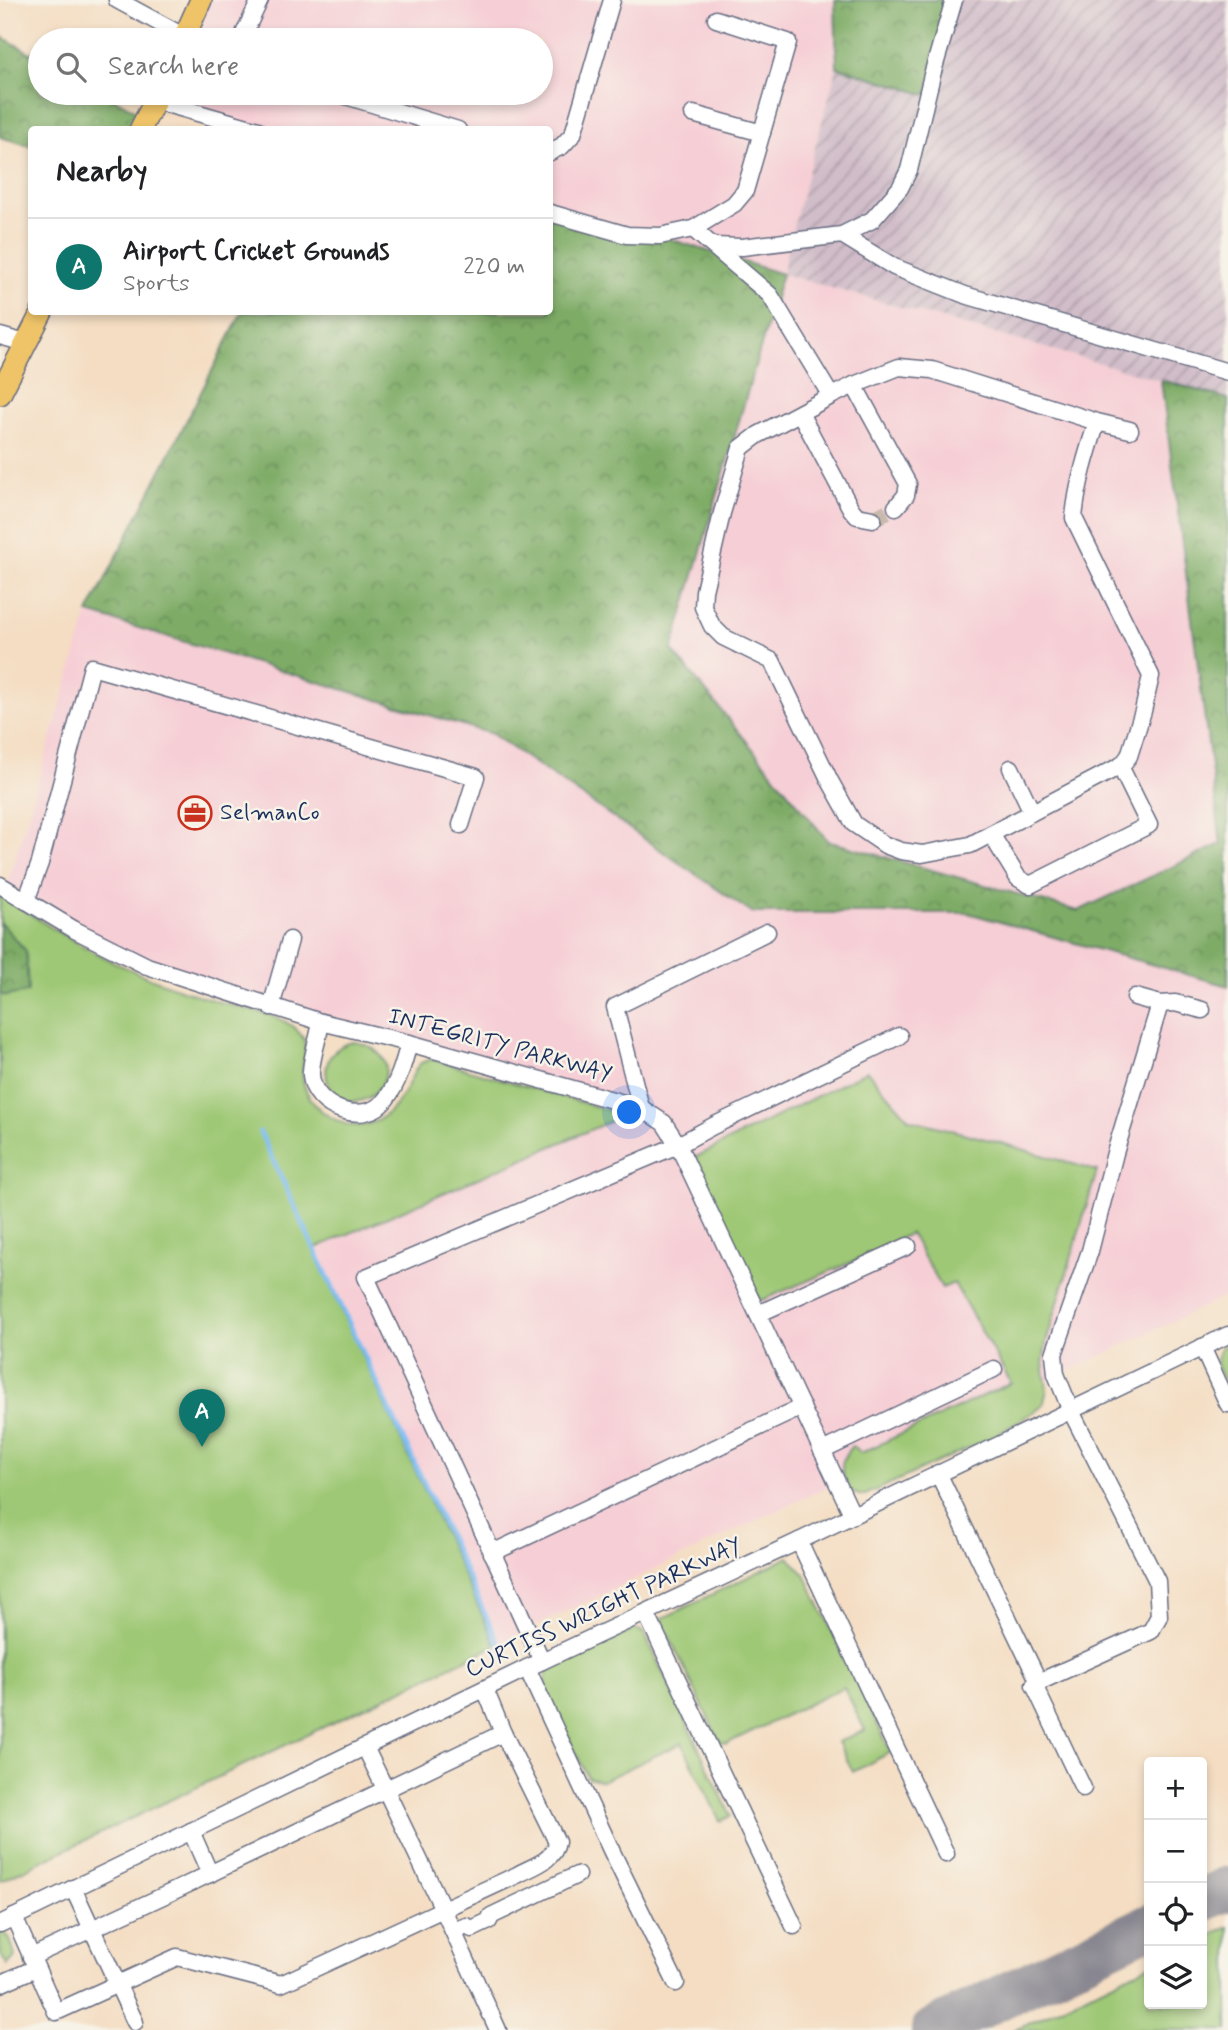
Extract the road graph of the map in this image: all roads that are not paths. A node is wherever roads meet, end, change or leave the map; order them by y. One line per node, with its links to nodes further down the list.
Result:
1 (117, 0): 7 (street)
2 (201, 0): 8 (main road)
3 (260, 0): 9 (street)
4 (612, 0): 18 (street)
5 (954, 0): 21 (street)
6 (716, 19): 17 (street)
7 (165, 28)
8 (189, 28)
9 (247, 28)
10 (154, 105): 15 (main road)
11 (182, 105): 16 (street)
12 (370, 105): 14 (street)
13 (693, 114): 17 (street)
14 (428, 125)
15 (142, 126)
16 (246, 126)
17 (762, 133): 20 (street)
18 (553, 150)
19 (553, 214): 20 (street)
20 (693, 229): 22 (street)
21 (842, 235): 22 (street); 26 (street)
22 (714, 246): 29 (street)
23 (40, 315): 25 (main road)
24 (0, 336): 25 (street)
25 (25, 343): 28 (main road)
26 (1228, 372)
27 (854, 385): 29 (street); 31 (street); 33 (street)
28 (0, 394)
29 (831, 396): 30 (street)
30 (800, 413): 34 (street); 39 (street)
31 (1097, 422): 32 (street); 35 (street)
32 (1130, 430)
33 (896, 506)
34 (873, 519)
35 (1120, 766): 37 (street); 39 (street)
36 (1012, 768): 37 (street)
37 (1032, 812): 39 (street)
38 (461, 825): 41 (street)
39 (991, 834)
40 (0, 885): 41 (street, INTEGRITY PARKWAY)
41 (26, 901): 46 (street, INTEGRITY PARKWAY)
42 (767, 932): 51 (street)
43 (289, 940): 46 (street)
44 (1135, 997): 45 (street)
45 (1160, 1004): 47 (street); 60 (street)
46 (271, 1007): 48 (street, INTEGRITY PARKWAY)
47 (1202, 1010)
48 (321, 1021): 50 (street, INTEGRITY PARKWAY); 50 (street)
49 (899, 1036): 52 (street)
50 (409, 1044): 51 (street, INTEGRITY PARKWAY)
51 (641, 1108): 52 (street, INTEGRITY PARKWAY)
52 (678, 1144): 54 (street, INTEGRITY PARKWAY); 65 (street)
53 (908, 1246): 54 (street)
54 (758, 1314): 59 (street, INTEGRITY PARKWAY)
55 (1228, 1335): 56 (street, CURTISS WRIGHT PARKWAY)
56 (1202, 1347): 58 (street); 60 (street, CURTISS WRIGHT PARKWAY)
57 (994, 1368): 61 (street)
58 (1228, 1404)
59 (802, 1407): 61 (street, INTEGRITY PARKWAY); 65 (street)
60 (1070, 1411): 62 (street, CURTISS WRIGHT PARKWAY); 68 (street)
61 (822, 1451): 63 (street, INTEGRITY PARKWAY)
62 (938, 1473): 63 (street, CURTISS WRIGHT PARKWAY); 68 (street)
63 (852, 1514): 64 (street, CURTISS WRIGHT PARKWAY)
64 (799, 1541): 66 (street, CURTISS WRIGHT PARKWAY); 75 (street)
65 (492, 1553): 67 (street)
66 (646, 1613): 67 (street, CURTISS WRIGHT PARKWAY); 81 (street)
67 (535, 1665): 69 (street, CURTISS WRIGHT PARKWAY); 86 (street)
68 (1039, 1682): 72 (street)
69 (485, 1689): 70 (street); 71 (street, CURTISS WRIGHT PARKWAY)
70 (503, 1733): 73 (street); 79 (street)
71 (365, 1747): 73 (street); 74 (street, CURTISS WRIGHT PARKWAY)
72 (1083, 1788)
73 (385, 1790): 76 (street); 79 (street)
74 (191, 1831): 76 (street); 78 (street, CURTISS WRIGHT PARKWAY)
75 (946, 1854)
76 (210, 1874): 83 (street)
77 (577, 1875): 82 (street)
78 (73, 1888): 80 (street, CURTISS WRIGHT PARKWAY); 83 (street)
79 (443, 1909): 82 (street); 85 (street)
80 (7, 1920): 84 (street)
81 (794, 1926)
82 (460, 1929): 89 (street)
83 (92, 1930): 84 (street); 85 (street)
84 (34, 1962): 85 (street); 87 (street)
85 (117, 1983): 88 (street)
86 (676, 1983)
87 (0, 1984)
88 (135, 2022)
89 (498, 2030)

